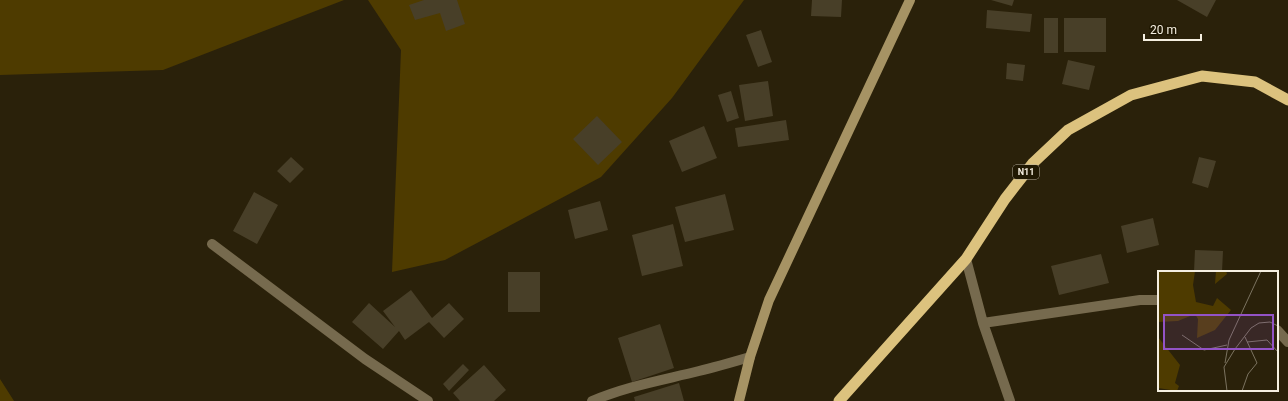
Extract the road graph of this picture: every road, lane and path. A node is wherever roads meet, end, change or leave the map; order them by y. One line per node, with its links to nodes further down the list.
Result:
1 (910, 0): 9 (main road)
2 (1288, 100): 4 (highway, N11)
3 (212, 244): 10 (street)
4 (966, 259): 6 (street); 13 (highway, N11)
5 (1158, 300): 6 (street)
6 (983, 323): 14 (street)
7 (1278, 331): 8 (street)
8 (1288, 342)
9 (750, 357): 11 (street); 12 (main road)
10 (428, 401)
11 (592, 401)
12 (739, 401)
13 (839, 401)
14 (1010, 401)

